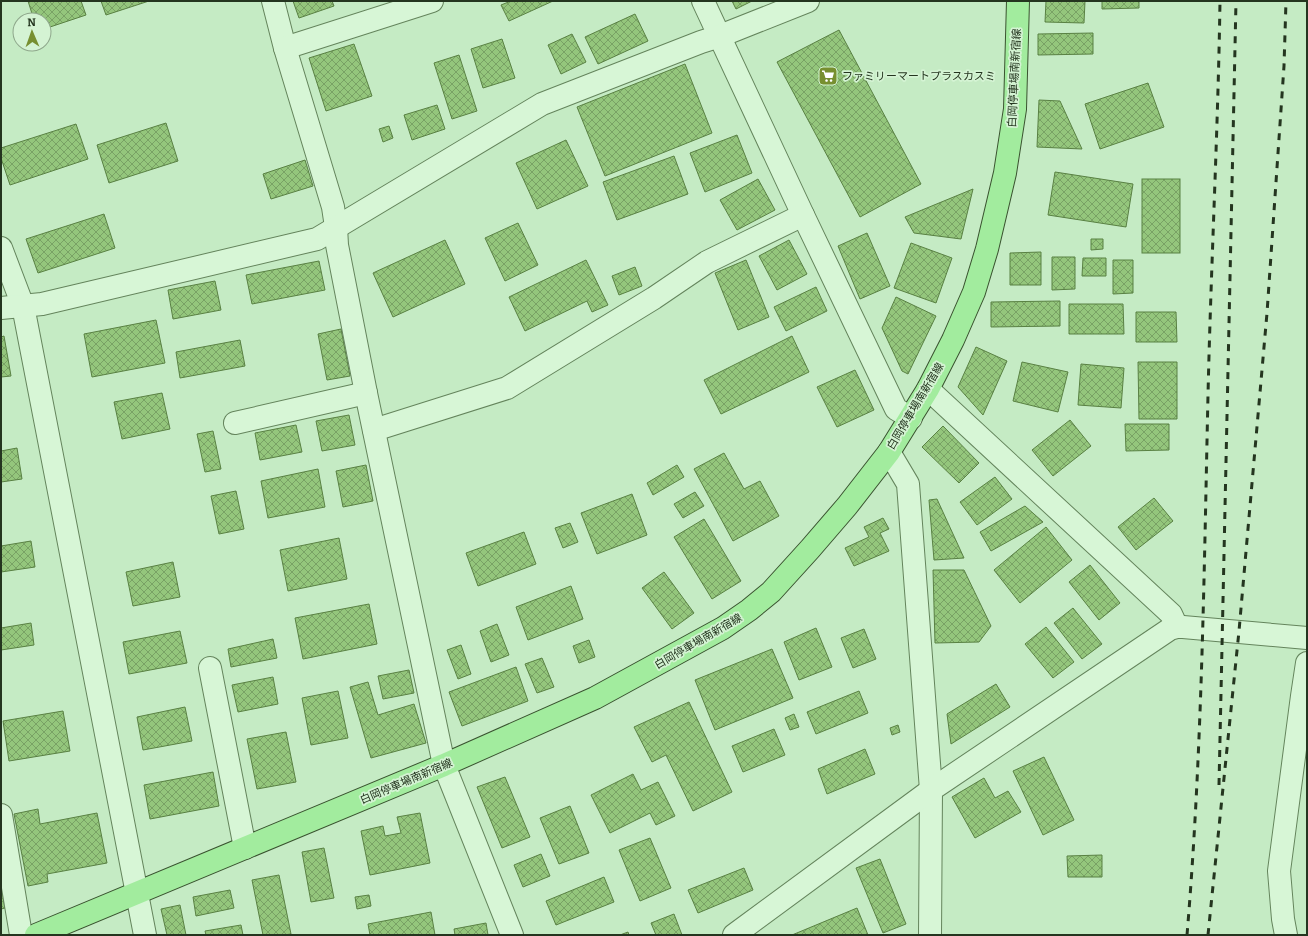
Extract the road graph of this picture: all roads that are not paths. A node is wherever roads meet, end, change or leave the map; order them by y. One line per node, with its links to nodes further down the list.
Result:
1 (273, 1): 7 (street)
2 (432, 1): 7 (street)
3 (703, 1): 6 (street)
4 (808, 1): 6 (street)
5 (1018, 1): 13 (main road, 白岡停車場南新宿線)
6 (720, 36): 8 (street); 9 (street)
7 (285, 48): 9 (street)
8 (803, 215): 15 (street); 17 (street)
9 (336, 227): 11 (street); 14 (street)
10 (1, 248): 11 (street)
11 (23, 306): 12 (street); 27 (street)
12 (1, 308)
13 (928, 389): 15 (main road, 白岡停車場南新宿線); 19 (street)
14 (366, 392): 16 (street); 17 (street)
15 (911, 418): 18 (main road, 白岡停車場南新宿線)
16 (234, 423)
17 (374, 430): 23 (street)
18 (889, 452): 23 (main road, 白岡停車場南新宿線); 24 (street)
19 (1177, 627): 20 (street); 24 (street)
20 (1307, 638)
21 (1307, 663): 34 (street)
22 (210, 668): 26 (street)
23 (444, 765): 26 (main road, 白岡停車場南新宿線); 31 (street)
24 (930, 790): 32 (street); 33 (street)
25 (1, 815): 28 (street)
26 (245, 848): 27 (main road, 白岡停車場南新宿線)
27 (136, 892): 29 (main road, 白岡停車場南新宿線); 30 (street)
28 (21, 935)
29 (36, 935)
30 (145, 935)
31 (512, 935)
32 (734, 935)
33 (930, 935)
34 (1286, 935)

